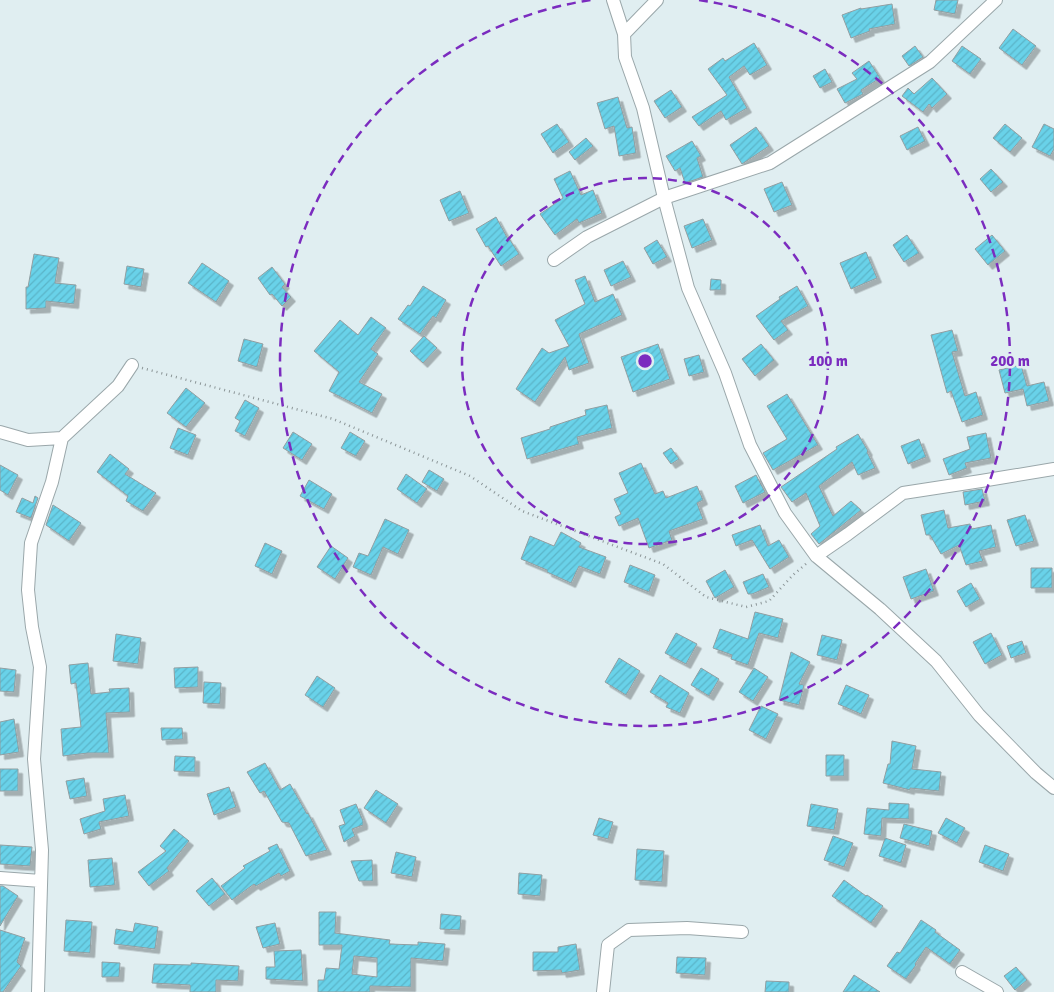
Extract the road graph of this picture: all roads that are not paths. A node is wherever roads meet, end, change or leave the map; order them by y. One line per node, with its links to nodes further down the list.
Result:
1 (613, 0): 4 (street)
2 (657, 0): 4 (street)
3 (996, 0): 5 (street)
4 (624, 34): 5 (street)
5 (664, 198): 6 (street); 11 (street)
6 (554, 260)
7 (132, 365): 9 (street)
8 (0, 432): 9 (street)
9 (62, 438): 14 (street)
10 (1054, 469): 11 (street)
11 (816, 556): 12 (street)
12 (1054, 788)
13 (0, 878): 14 (street)
14 (41, 881): 17 (street)
15 (742, 932): 18 (street)
16 (962, 972): 19 (street)
17 (38, 992)
18 (603, 992)
19 (997, 992)

